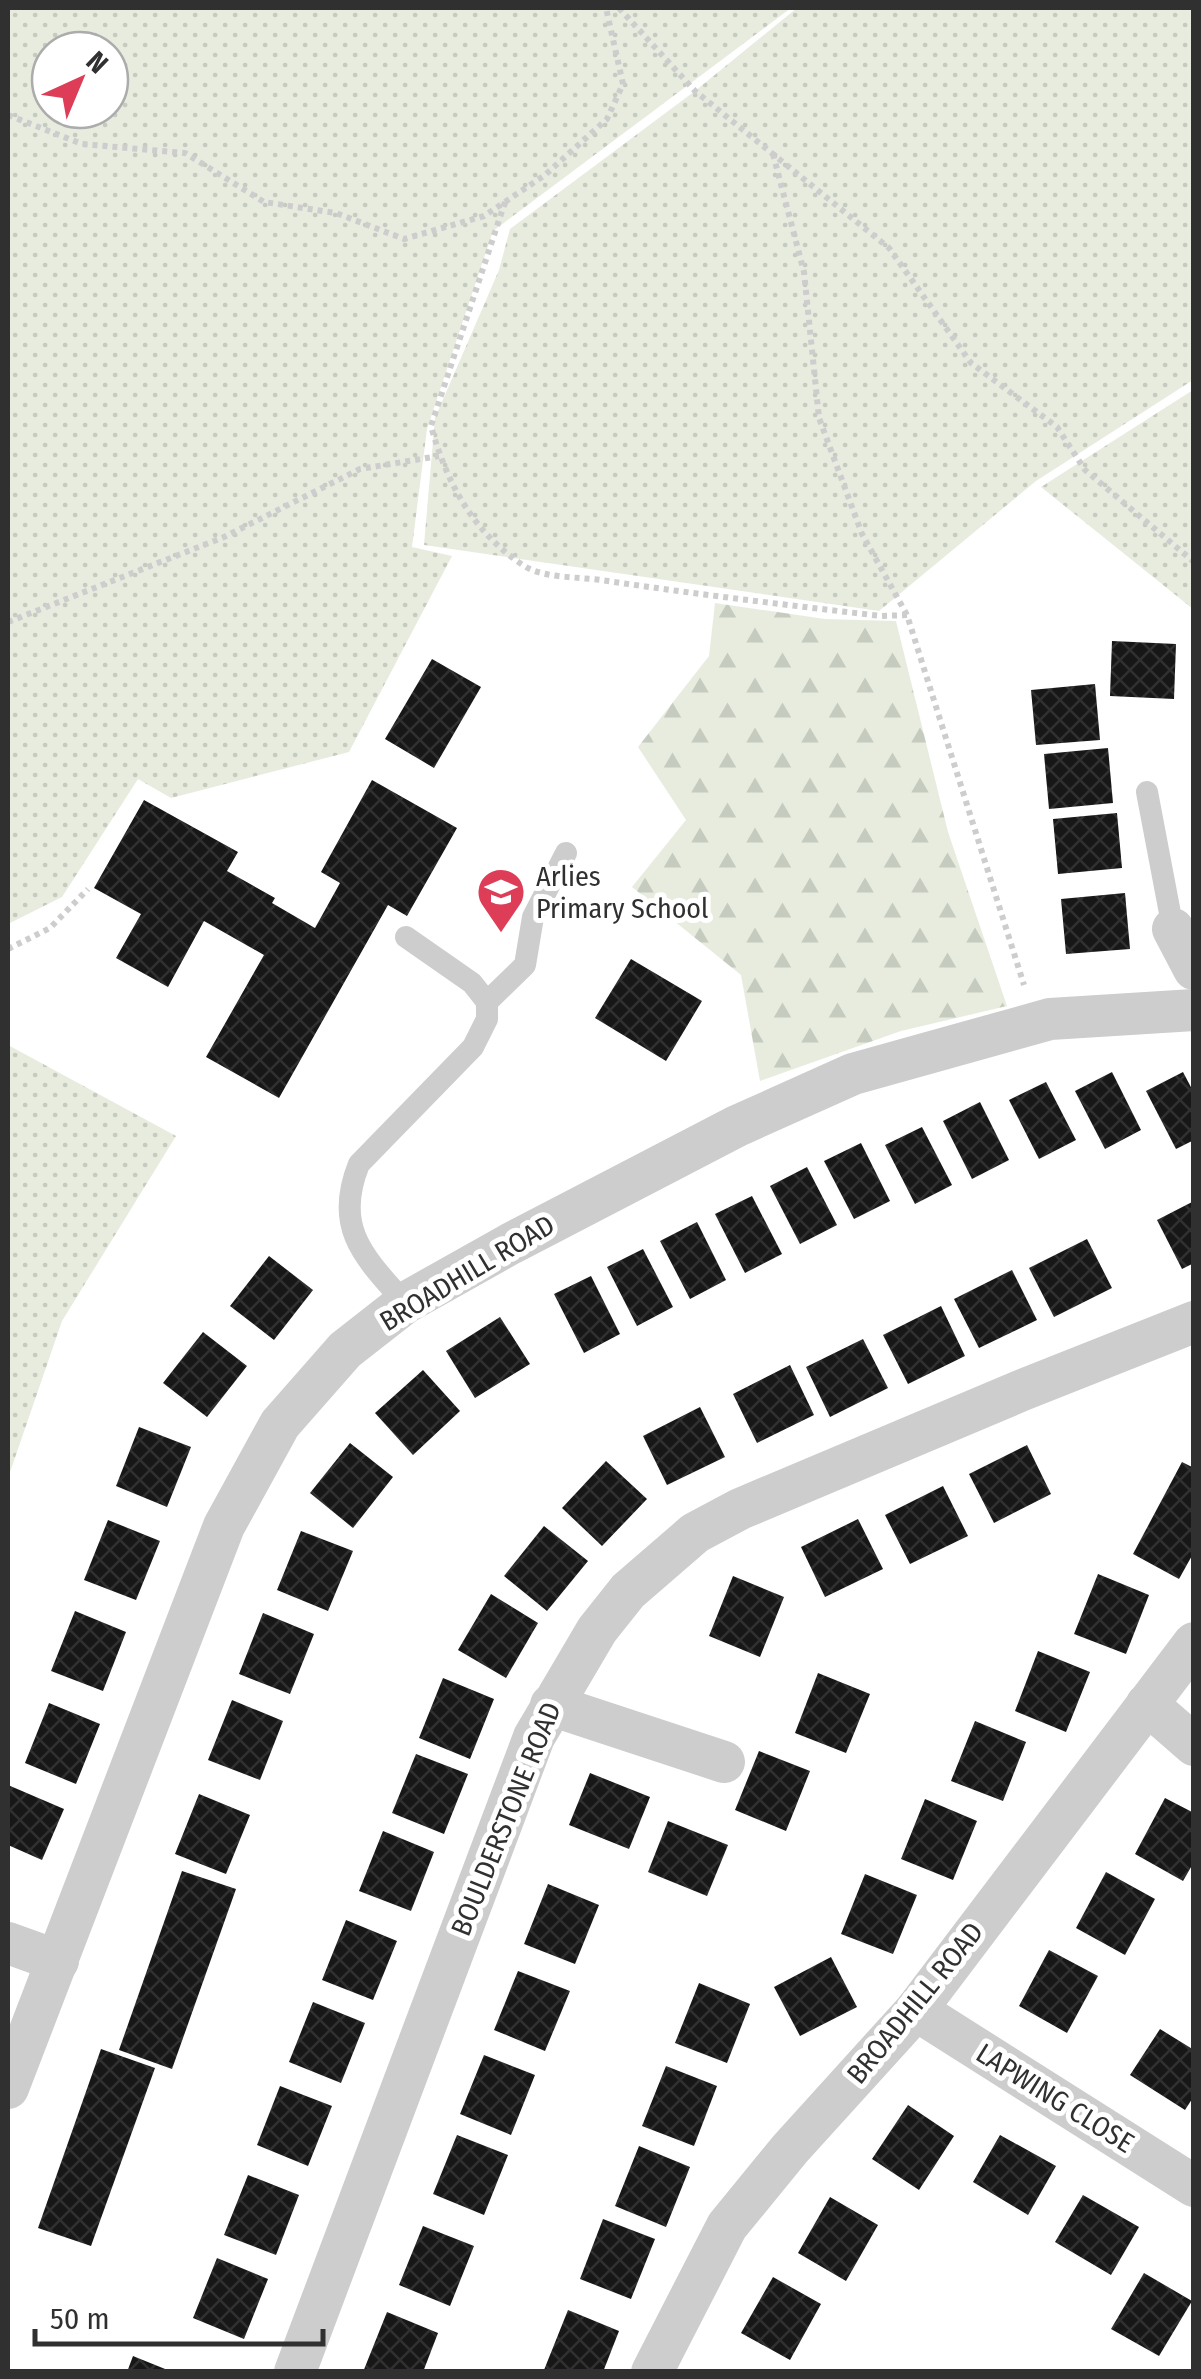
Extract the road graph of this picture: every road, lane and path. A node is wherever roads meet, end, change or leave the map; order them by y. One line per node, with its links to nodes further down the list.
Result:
1 (606, 8): 5 (path)
2 (619, 8): 4 (path)
3 (8, 115): 5 (path)
4 (773, 154): 7 (path); 8 (path)
5 (505, 202): 6 (path)
6 (439, 456): 8 (path); 9 (path)
7 (1194, 562)
8 (907, 615): 16 (path)
9 (8, 622)
10 (1146, 792): 13 (lane)
11 (566, 852): 18 (lane)
12 (88, 889): 15 (path)
13 (1173, 929): 17 (street)
14 (406, 937): 18 (lane)
15 (8, 950)
16 (1016, 957)
17 (1194, 968)
18 (487, 1002): 20 (lane)
19 (1194, 1010): 20 (street, BROADHILL ROAD)
20 (405, 1303): 28 (street, BROADHILL ROAD)
21 (1194, 1322): 23 (street, BOULDERSTONE ROAD)
22 (1194, 1643): 24 (street, BROADHILL ROAD)
23 (551, 1704): 26 (street); 32 (street, BOULDERSTONE ROAD)
24 (1147, 1704): 25 (street); 29 (street, BROADHILL ROAD)
25 (1194, 1745)
26 (724, 1762)
27 (8, 1943): 28 (street)
28 (58, 1961): 30 (street, BROADHILL ROAD)
29 (916, 2010): 31 (street, LAPWING CLOSE); 33 (street, BROADHILL ROAD)
30 (8, 2088)
31 (1194, 2186)
32 (295, 2372)
33 (652, 2372)

